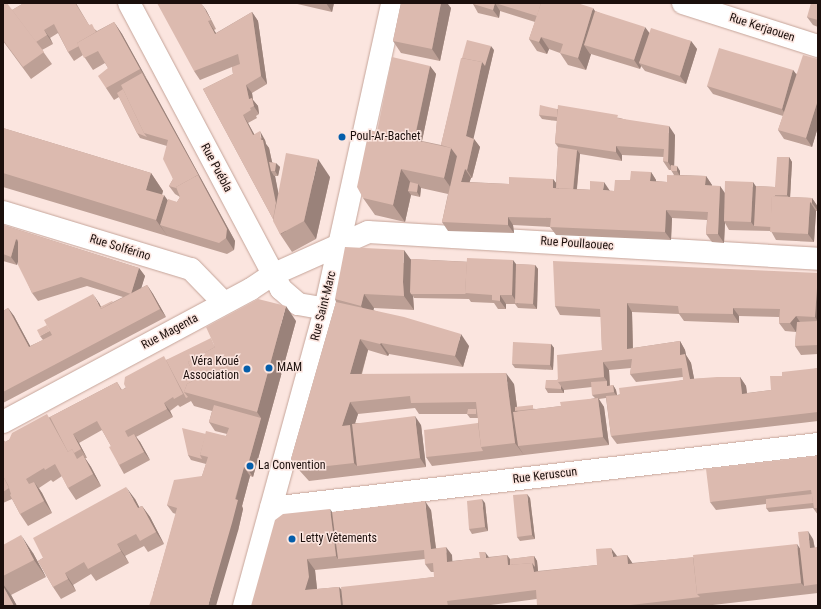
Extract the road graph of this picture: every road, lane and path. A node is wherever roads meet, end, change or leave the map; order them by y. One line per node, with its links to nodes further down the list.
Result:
1 (129, 3): 8 (street, Rue Puébla)
2 (392, 3): 6 (street, Rue Saint-Marc)
3 (694, 5): 4 (street, Rue Kerjaouen)
4 (818, 46)
5 (3, 212): 9 (street, Rue Solférino)
6 (338, 245): 7 (street, Rue Poullaouec); 8 (street, Rue Magenta); 10 (street, Rue Saint-Marc)
7 (818, 259)
8 (272, 275): 9 (street, Rue Magenta); 10 (street, Rue Puébla)
9 (224, 303): 11 (street, Rue Magenta)
10 (325, 309): 13 (street, Rue Saint-Marc)
11 (3, 422)
12 (818, 444): 13 (street, Rue Keruscun)
13 (271, 508): 14 (street, Rue Saint-Marc)
14 (244, 606)

